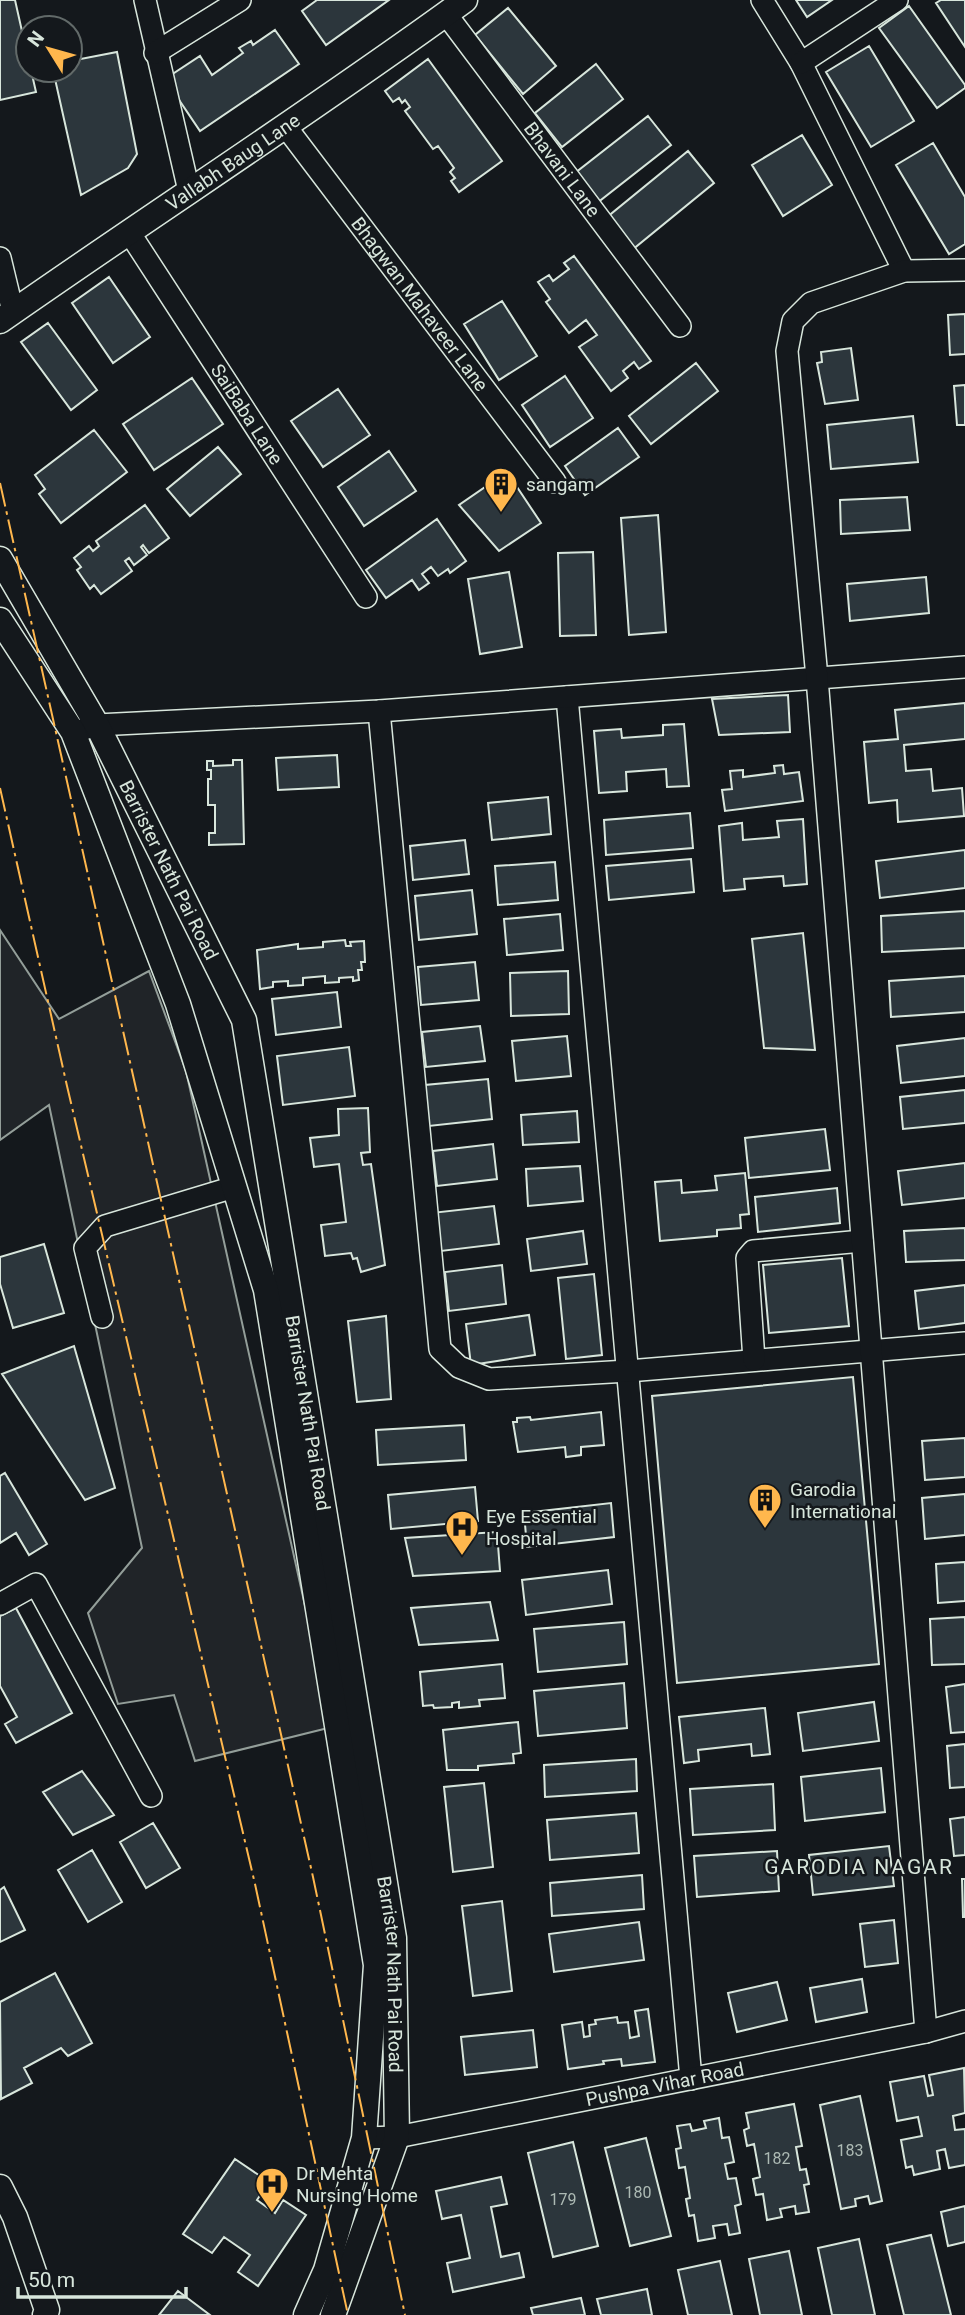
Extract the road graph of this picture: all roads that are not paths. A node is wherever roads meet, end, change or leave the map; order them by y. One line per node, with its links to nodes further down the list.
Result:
1 (145, 0): 6 (street)
2 (240, 0): 6 (street)
3 (762, 0): 7 (street)
4 (897, 0): 7 (street)
5 (456, 7): 8 (street, Vallabh Baug Lane); 15 (street, Bhavani Lane)
6 (155, 53): 9 (street)
7 (801, 63): 13 (street)
8 (286, 127): 9 (street, Vallabh Baug Lane); 16 (street, Bhagwan Mahaveer Lane)
9 (189, 191): 10 (street, Vallabh Baug Lane)
10 (129, 232): 14 (street, Vallabh Baug Lane); 18 (street, SaiBaba Lane)
11 (0, 258): 14 (street)
12 (965, 270): 13 (street)
13 (904, 271): 21 (street)
14 (6, 317)
15 (680, 326)
16 (555, 482)
17 (0, 559): 24 (street, Barrister Nath Pai Road)
18 (366, 597)
19 (0, 620): 25 (street)
20 (965, 667): 21 (street)
21 (817, 678): 22 (street); 27 (street)
22 (567, 697): 23 (street); 32 (street)
23 (379, 711): 24 (street); 32 (street)
24 (97, 725): 25 (street); 38 (street, Barrister Nath Pai Road)
25 (73, 732): 26 (street)
26 (234, 1187): 28 (street); 39 (street)
27 (862, 1241): 30 (street); 31 (street)
28 (102, 1317)
29 (965, 1343): 30 (street)
30 (871, 1351): 31 (street); 36 (street)
31 (754, 1360): 32 (street)
32 (628, 1371): 37 (street)
33 (0, 1604): 34 (street)
34 (151, 1797)
35 (965, 2021): 36 (street, Pushpa Vihar Road)
36 (926, 2032): 37 (street, Pushpa Vihar Road)
37 (691, 2079): 38 (street, Pushpa Vihar Road)
38 (397, 2137): 39 (street, Pushpa Vihar Road); 43 (street, Barrister Nath Pai Road)
39 (364, 2138): 42 (street)
40 (0, 2187): 41 (street)
41 (45, 2315)
42 (306, 2315)
43 (333, 2315)

